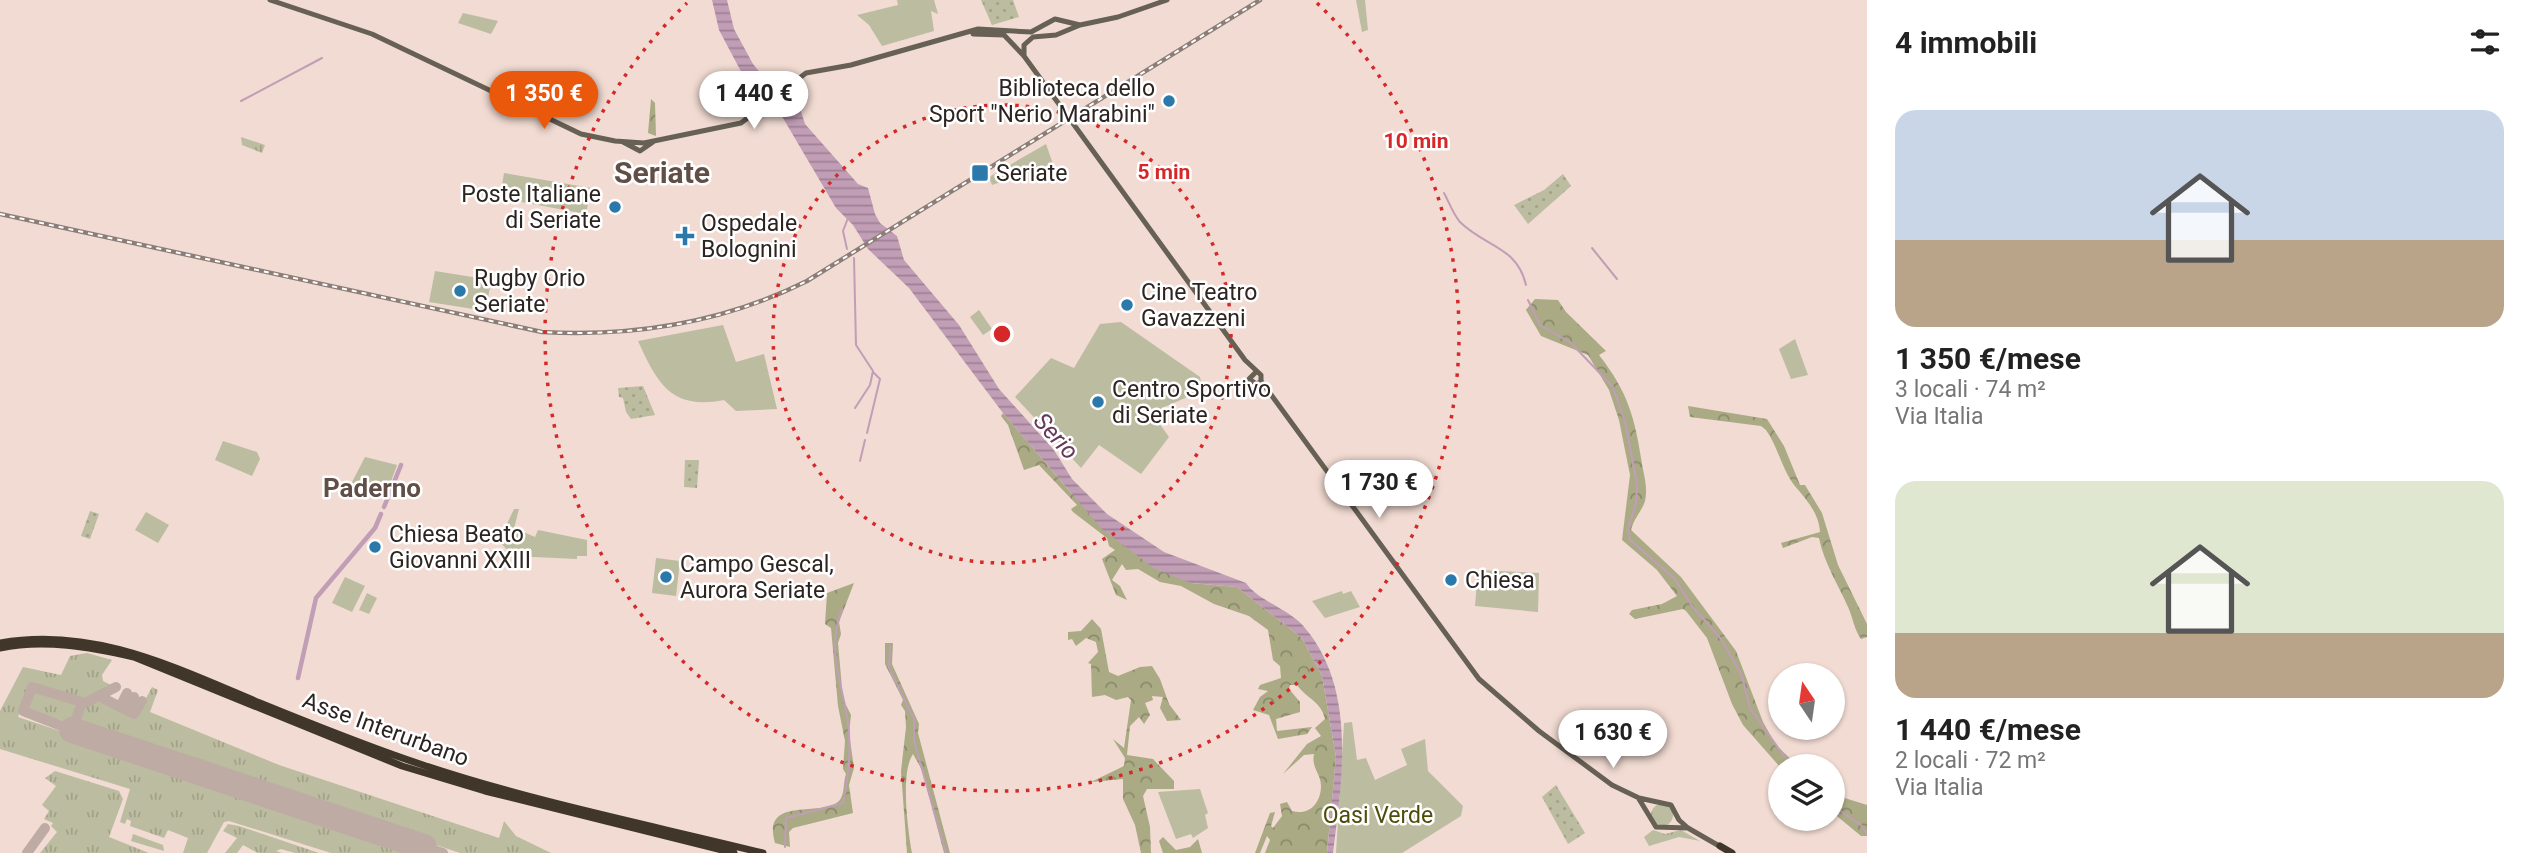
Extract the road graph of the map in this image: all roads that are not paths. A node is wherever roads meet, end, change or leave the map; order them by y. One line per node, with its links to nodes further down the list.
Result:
1 (270, 0): 9 (main road)
2 (1167, 0): 4 (main road)
3 (1061, 22): 4 (main road); 5 (main road); 6 (main road)
4 (1080, 25): 6 (main road)
5 (1020, 31): 7 (main road); 8 (main road); 9 (main road)
6 (1062, 32): 8 (main road)
7 (1012, 42): 8 (main road); 9 (main road); 10 (main road)
8 (1026, 43): 10 (main road)
9 (902, 50)
10 (1024, 56): 11 (main road)
11 (1249, 364): 12 (main road); 13 (main road)
12 (1256, 372): 13 (main road); 14 (main road)
13 (1250, 375): 14 (main road)
14 (1259, 383): 17 (main road)
15 (0, 643): 25 (highway, Asse Interurbano)
16 (0, 650): 24 (highway, Asse Interurbano)
17 (1639, 799): 18 (main road); 19 (main road)
18 (1658, 802): 19 (main road); 20 (main road)
19 (1649, 815): 21 (main road)
20 (1676, 815): 21 (main road); 22 (main road)
21 (1668, 828): 22 (main road)
22 (1688, 828): 23 (main road)
23 (1720, 846): 26 (highway)
24 (734, 853)
25 (763, 853)
26 (1730, 853)

